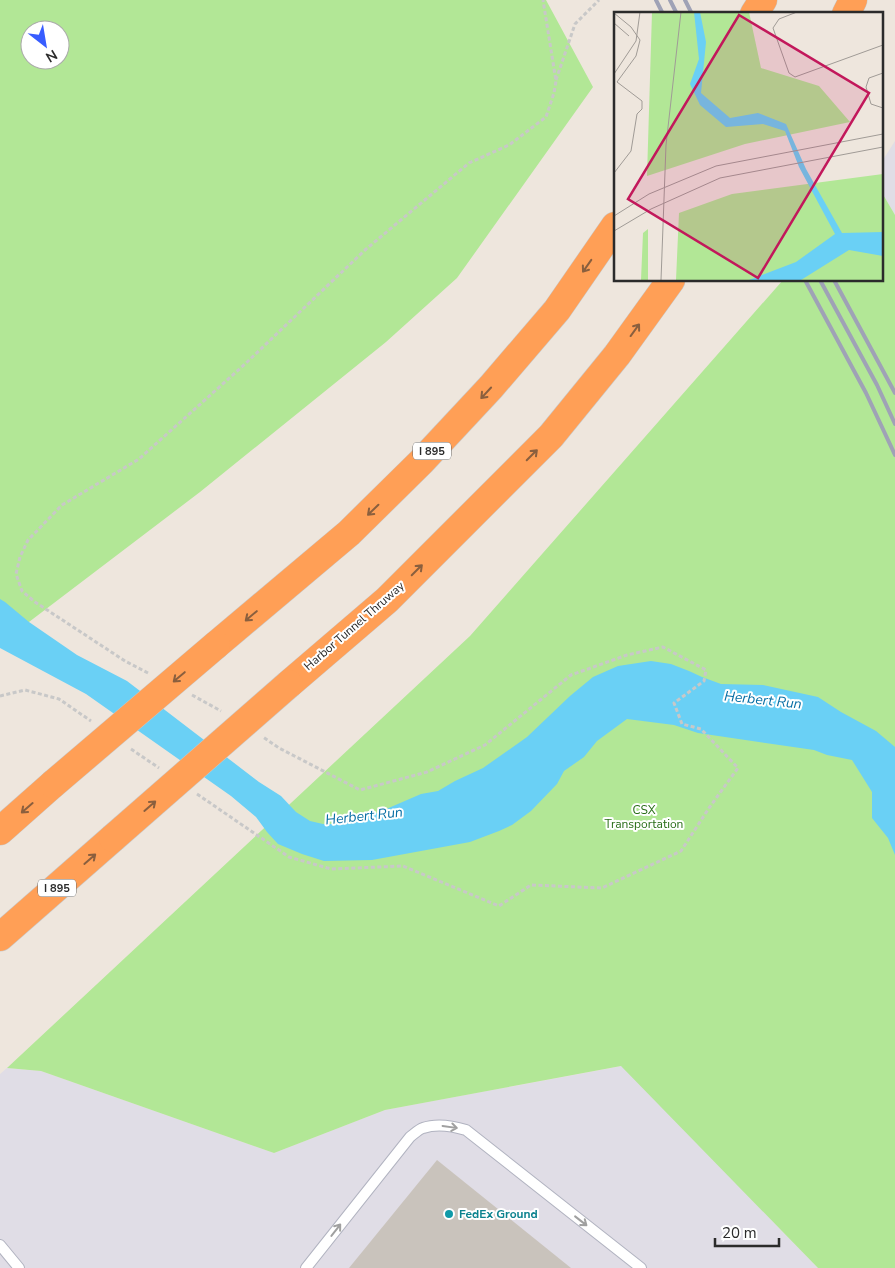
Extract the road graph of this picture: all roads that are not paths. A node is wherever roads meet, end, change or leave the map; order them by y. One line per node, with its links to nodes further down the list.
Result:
1 (763, 0): 3 (highway)
2 (853, 0): 4 (highway)
3 (755, 12)
4 (847, 12)
5 (614, 227): 7 (highway, I 895, one-way to 7, bridge)
6 (670, 281): 8 (highway, Harbor Tunnel Thruway / I 895, one-way to 6, bridge)
7 (0, 831)
8 (0, 937)
9 (0, 1245): 10 (lane)
10 (19, 1268)
11 (306, 1268): 12 (lane, one-way to 12)
12 (640, 1268)

